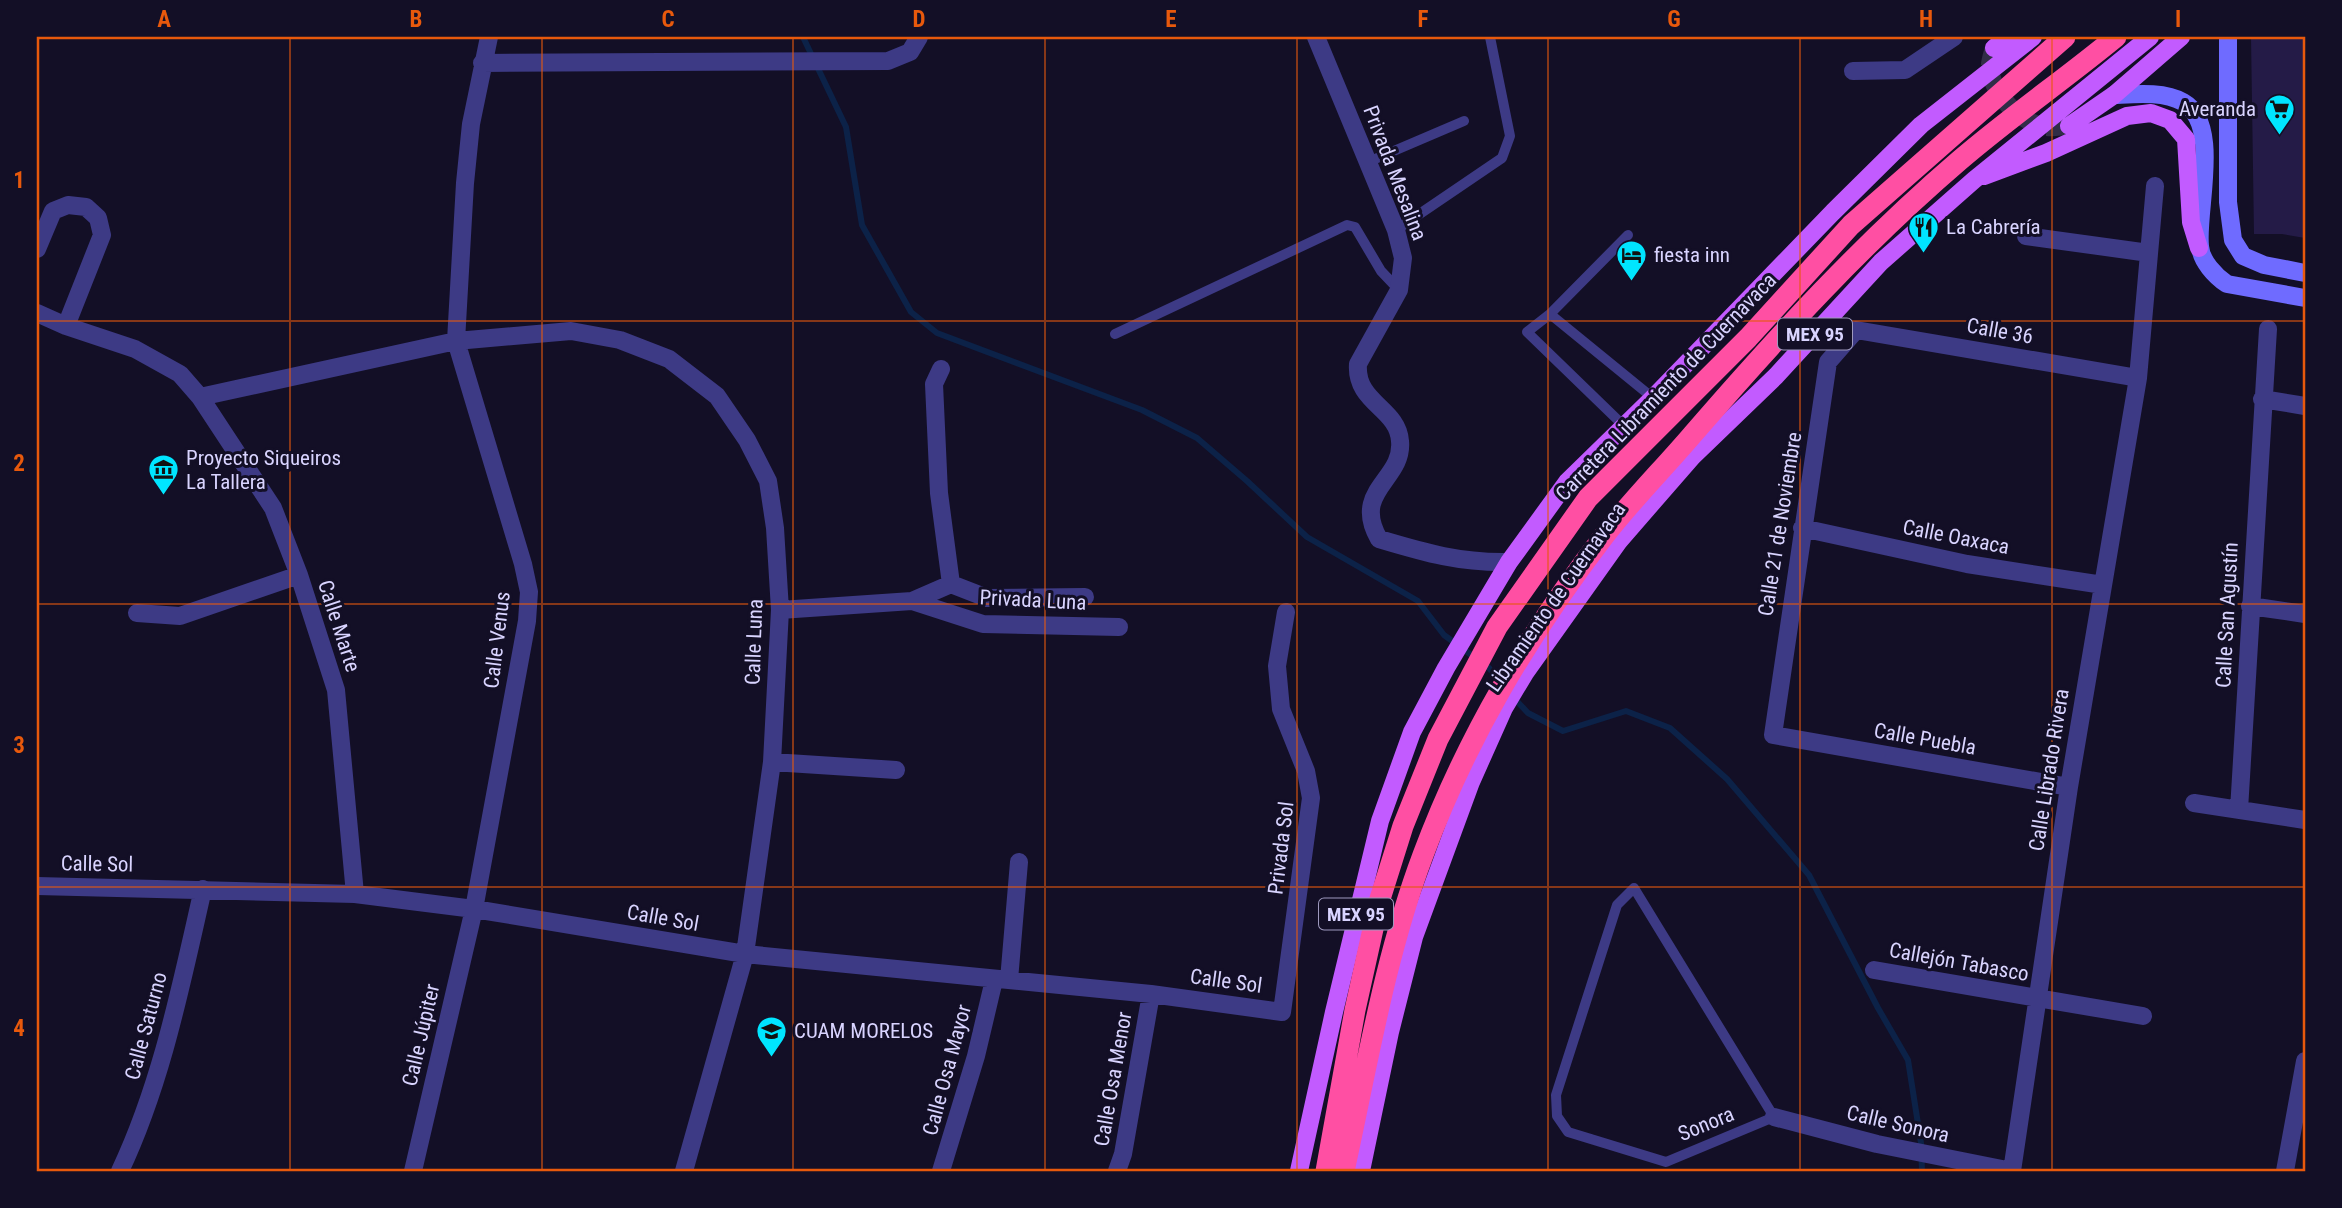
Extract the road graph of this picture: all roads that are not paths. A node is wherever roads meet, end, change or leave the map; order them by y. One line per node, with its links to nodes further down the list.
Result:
1 (488, 37): 12 (street, Calle Venus)
2 (919, 37): 12 (street)
3 (1316, 37): 17 (street, Privada Mesalina)
4 (1490, 37): 22 (lane)
5 (1954, 37): 13 (street)
6 (2033, 37): 41 (main road, MEX 95)
7 (2065, 37): 87 (highway, Carretera Libramiento de Cuernavaca / MEX 95)
8 (2116, 37): 58 (highway, MEX 95)
9 (2150, 37): 18 (main road, Libramiento de Cuernavaca / MEX 95)
10 (2182, 37): 14 (main road)
11 (2228, 37): 20 (street)
12 (482, 62): 37 (street, Calle Venus)
13 (1853, 71)
14 (2114, 95): 16 (main road); 21 (street)
15 (1464, 121): 17 (lane)
16 (2069, 126)
17 (1368, 162): 22 (street, Privada Mesalina)
18 (1974, 180): 25 (main road); 58 (main road, Libramiento de Cuernavaca / MEX 95)
19 (2155, 186): 27 (street, Calle Librado Rivera)
20 (2228, 202): 21 (street); 28 (street)
21 (2202, 203): 25 (street)
22 (1396, 229): 29 (street, Privada Mesalina)
23 (1628, 235): 32 (lane)
24 (2026, 236): 27 (street)
25 (2199, 248): 30 (street)
26 (37, 249): 33 (street)
27 (2149, 253): 39 (street, Calle Librado Rivera)
28 (2305, 273)
29 (1399, 289): 36 (lane); 46 (street, Privada Mesalina)
30 (2305, 298)
31 (37, 313): 33 (street)
32 (1550, 314): 41 (lane); 44 (lane)
33 (66, 326): 40 (street)
34 (2268, 329): 42 (street, Calle San Agustín)
35 (1856, 330): 39 (street, Calle 36); 45 (street, Calle 21 de Noviembre)
36 (1115, 334)
37 (457, 341): 40 (street); 53 (street, Calle Luna); 71 (street, Calle Venus)
38 (941, 369): 48 (street)
39 (2138, 378): 49 (street, Calle Librado Rivera)
40 (200, 397): 47 (street, Calle Marte)
41 (1653, 398): 44 (main road, MEX 95)
42 (2262, 399): 43 (street); 52 (street, Calle San Agustín)
43 (2305, 406)
44 (1624, 426): 46 (main road, MEX 95)
45 (1802, 527): 49 (street, Calle Oaxaca); 60 (street, Calle 21 de Noviembre)
46 (1509, 562): 86 (main road, MEX 95)
47 (299, 575): 55 (street); 70 (street, Calle Marte)
48 (951, 584): 50 (street); 51 (street)
49 (2103, 585): 63 (street, Calle Librado Rivera)
50 (1085, 597)
51 (912, 601): 53 (street, Privada Luna); 57 (street, Privada Luna)
52 (2250, 606): 56 (street); 65 (street, Calle San Agustín)
53 (780, 610): 61 (street, Calle Luna)
54 (1286, 612): 77 (street, Privada Sol)
55 (137, 614)
56 (2305, 614)
57 (1119, 627)
58 (1519, 669): 59 (highway, MEX 95)
59 (1498, 704): 88 (highway, MEX 95); 89 (main road, Libramiento de Cuernavaca / MEX 95)
60 (1773, 735): 63 (street, Calle Puebla)
61 (772, 762): 62 (street); 72 (street, Calle Luna)
62 (896, 770)
63 (2069, 787): 76 (street, Calle Librado Rivera)
64 (2194, 803): 65 (street)
65 (2239, 810): 66 (street)
66 (2305, 820)
67 (1019, 862): 74 (street, Calle Osa Mayor)
68 (37, 886): 69 (street, Calle Sol)
69 (204, 889): 70 (street, Calle Sol); 81 (street, Calle Saturno)
70 (355, 894): 71 (street, Calle Sol)
71 (474, 909): 72 (street, Calle Sol); 82 (street, Calle Júpiter)
72 (745, 954): 74 (street, Calle Sol); 83 (street, Calle Luna)
73 (1874, 970): 76 (street, Callejón Tabasco)
74 (1002, 980): 75 (street, Calle Sol); 84 (street, Calle Osa Mayor)
75 (1151, 993): 77 (street, Calle Sol); 85 (street, Calle Osa Menor)
76 (2037, 998): 78 (street, Callejón Tabasco); 90 (street, Calle Librado Rivera)
77 (1282, 1012)
78 (2143, 1016)
79 (2305, 1061): 91 (street)
80 (1774, 1117): 80 (lane, Sonora); 90 (street, Calle Sonora)
81 (121, 1171)
82 (413, 1171)
83 (684, 1171)
84 (942, 1171)
85 (1117, 1171)
86 (1299, 1171)
87 (1326, 1171)
88 (1344, 1171)
89 (1362, 1171)
90 (2012, 1171)
91 (2285, 1171)

